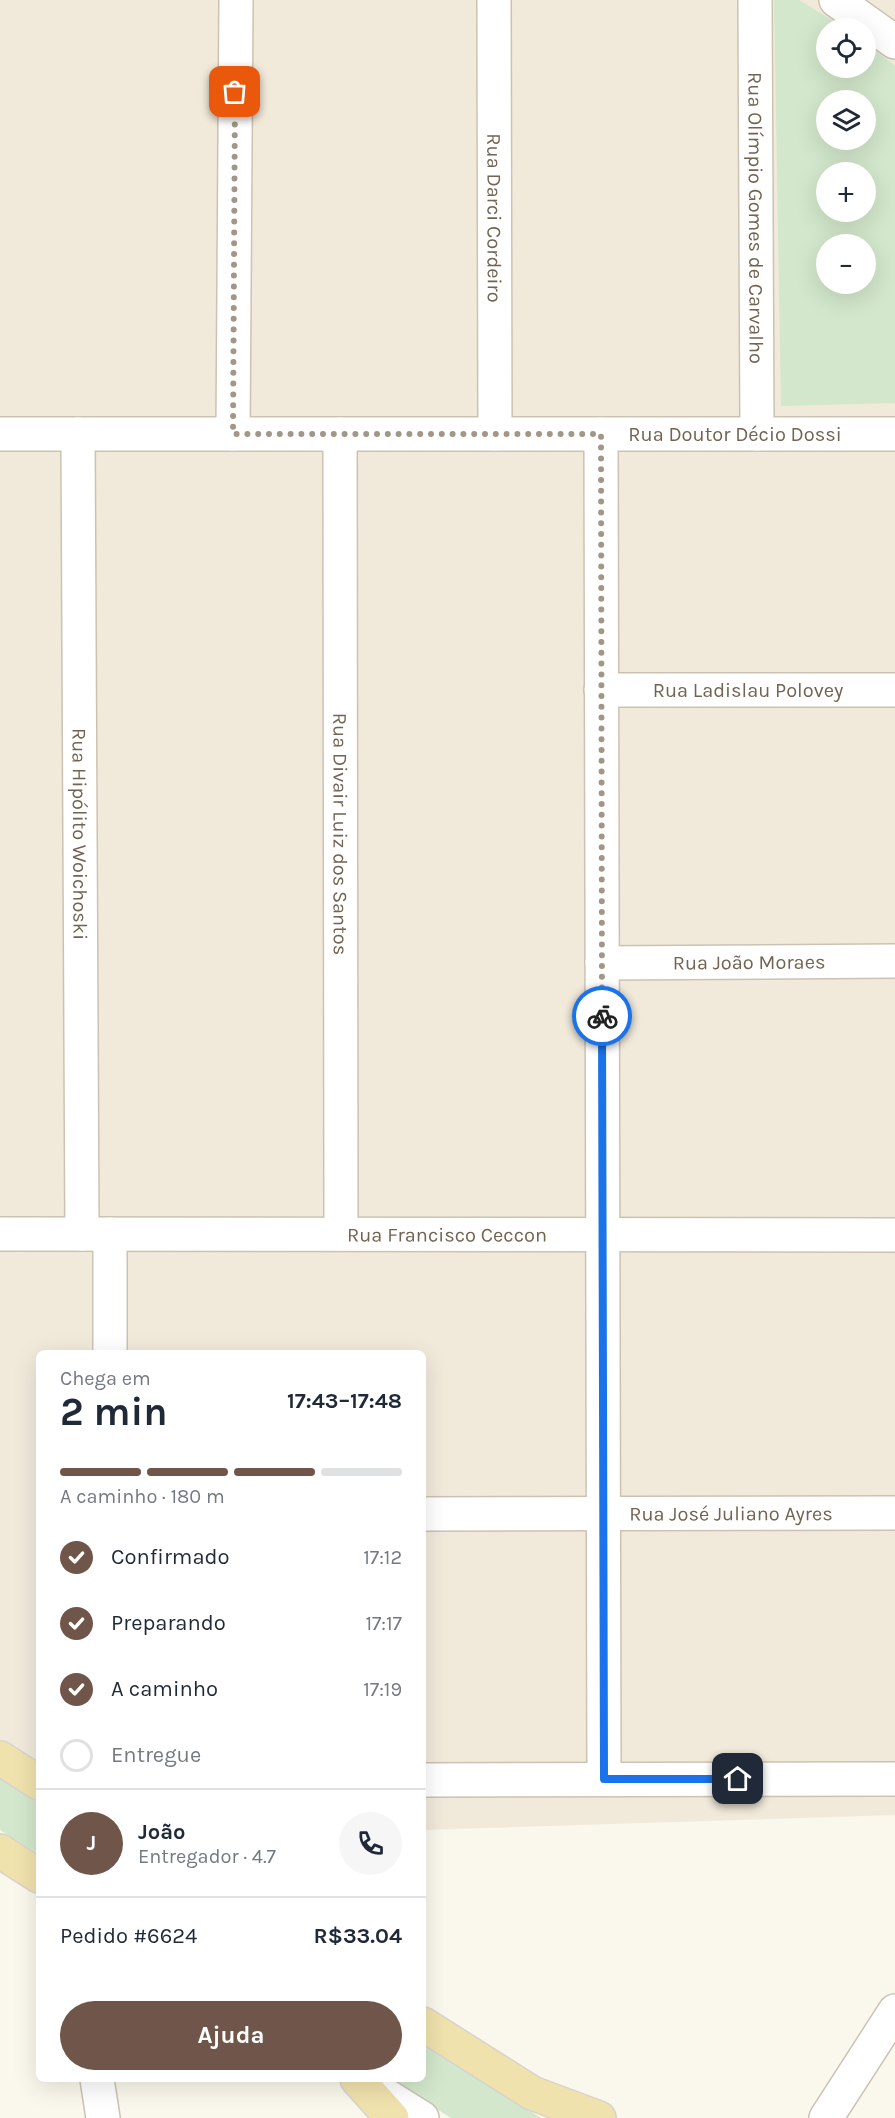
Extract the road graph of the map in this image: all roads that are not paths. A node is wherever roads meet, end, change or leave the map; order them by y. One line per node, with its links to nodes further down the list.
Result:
1 (236, 0): 8 (street)
2 (494, 0): 10 (street, Rua Darci Cordeiro)
3 (754, 0): 12 (street, Rua Olímpio Gomes de Carvalho)
4 (836, 0): 5 (street)
5 (895, 42)
6 (0, 434): 7 (street, Rua Doutor Décio Dossi)
7 (78, 434): 8 (street, Rua Doutor Décio Dossi); 19 (street, Rua Hipólito Woichoski)
8 (233, 434): 9 (street, Rua Doutor Décio Dossi)
9 (340, 434): 10 (street, Rua Doutor Décio Dossi); 20 (street, Rua Divair Luiz dos Santos)
10 (495, 434): 11 (street, Rua Doutor Décio Dossi)
11 (601, 434): 12 (street, Rua Doutor Décio Dossi); 14 (street)
12 (757, 434): 13 (street, Rua Doutor Décio Dossi)
13 (895, 434)
14 (601, 690): 15 (street, Rua Ladislau Polovey); 17 (street)
15 (895, 690)
16 (895, 961): 17 (street, Rua João Moraes)
17 (602, 963): 21 (street)
18 (0, 1234): 19 (street, Rua Francisco Ceccon)
19 (96, 1234): 20 (street, Rua Francisco Ceccon); 23 (street, Rua Hipólito Woichoski)
20 (341, 1234): 21 (street, Rua Francisco Ceccon)
21 (603, 1235): 22 (street, Rua Francisco Ceccon); 26 (street)
22 (895, 1235)
23 (111, 1350)
24 (895, 1513): 26 (street, Rua José Juliano Ayres)
25 (426, 1514): 26 (street, Rua José Juliano Ayres)
26 (603, 1514): 28 (street)
27 (0, 1758): 31 (main road)
28 (604, 1779): 29 (street); 30 (street)
29 (895, 1779)
30 (426, 1780)
31 (36, 1781)
32 (0, 1851): 33 (main road)
33 (36, 1874)
34 (895, 2011): 45 (street)
35 (426, 2026): 39 (main road)
36 (97, 2082): 40 (street)
37 (361, 2082): 41 (main road)
38 (363, 2082): 42 (street)
39 (532, 2093): 43 (street); 44 (main road)
40 (103, 2118)
41 (392, 2118)
42 (422, 2118)
43 (571, 2118)
44 (599, 2118)
45 (826, 2118)

